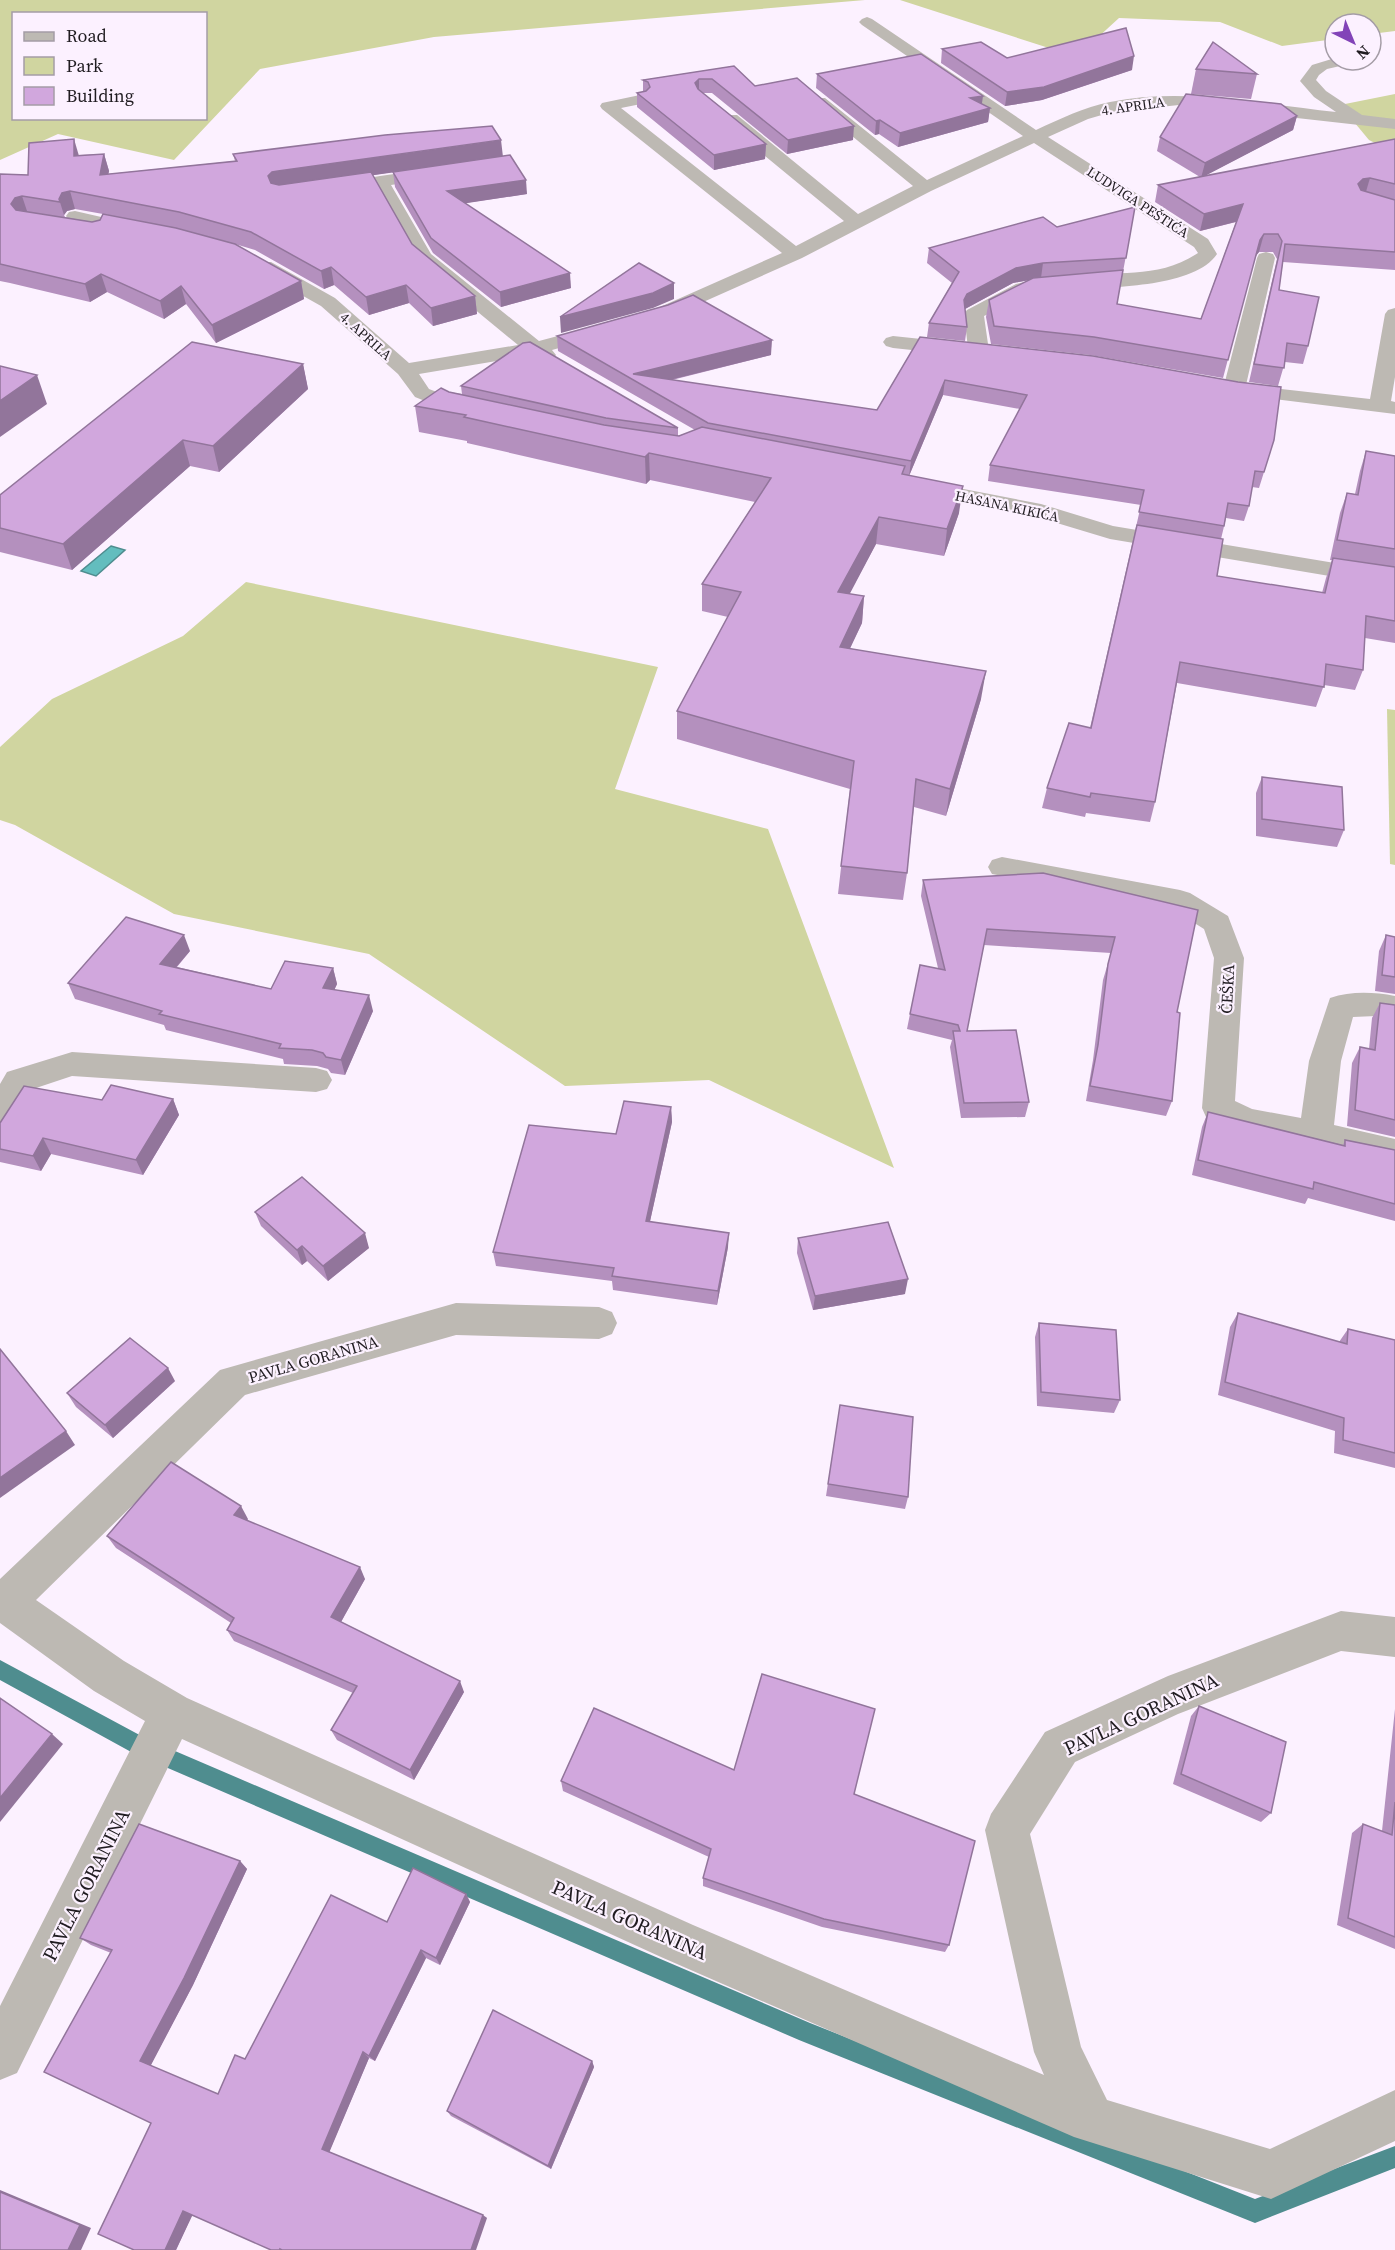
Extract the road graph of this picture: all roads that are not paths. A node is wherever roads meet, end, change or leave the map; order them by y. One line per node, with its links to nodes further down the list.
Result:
1 (867, 22): 8 (street)
2 (1323, 67): 6 (street, 4. APRILA)
3 (806, 90): 12 (street)
4 (640, 100): 16 (street)
5 (714, 105): 14 (street)
6 (1357, 120): 7 (street, 4. APRILA); 8 (street, 4. APRILA)
7 (1395, 124)
8 (1036, 136): 12 (street, 4. APRILA); 24 (street, LUDVIGA PEŠTIĆA)
9 (459, 170): 10 (street)
10 (380, 181): 11 (street); 23 (street)
11 (358, 184)
12 (925, 187): 14 (street, 4. APRILA)
13 (68, 221): 15 (street)
14 (857, 223): 16 (street, 4. APRILA)
15 (150, 236)
16 (795, 254): 20 (street, 4. APRILA)
17 (246, 256): 27 (street, 4. APRILA)
18 (1266, 258): 29 (street)
19 (1395, 314): 30 (street)
20 (638, 320)
21 (615, 327): 23 (street, 4. APRILA)
22 (893, 342): 24 (street)
23 (535, 348): 26 (street); 27 (street, 4. APRILA)
24 (980, 351): 25 (street)
25 (1002, 353)
26 (566, 366)
27 (405, 370): 31 (street)
28 (1212, 385): 29 (street)
29 (1234, 389): 30 (street)
30 (1387, 407)
31 (495, 418)
32 (900, 484): 33 (street, HASANA KIKIĆA)
33 (1395, 580)
34 (1002, 867): 38 (street, ČEŠKA)
35 (1395, 1008): 38 (street)
36 (316, 1080): 37 (street)
37 (0, 1115)
38 (1316, 1134): 39 (street, ČEŠKA)
39 (1395, 1152)
40 (599, 1323): 41 (street, PAVLA GORANINA)
41 (2, 1600): 43 (street, PAVLA GORANINA)
42 (1395, 1637): 46 (street, PAVLA GORANINA)
43 (172, 1713): 44 (street, PAVLA GORANINA); 46 (street, PAVLA GORANINA)
44 (0, 2056)
45 (1395, 2115): 46 (street, PAVLA GORANINA)
46 (1092, 2120)

